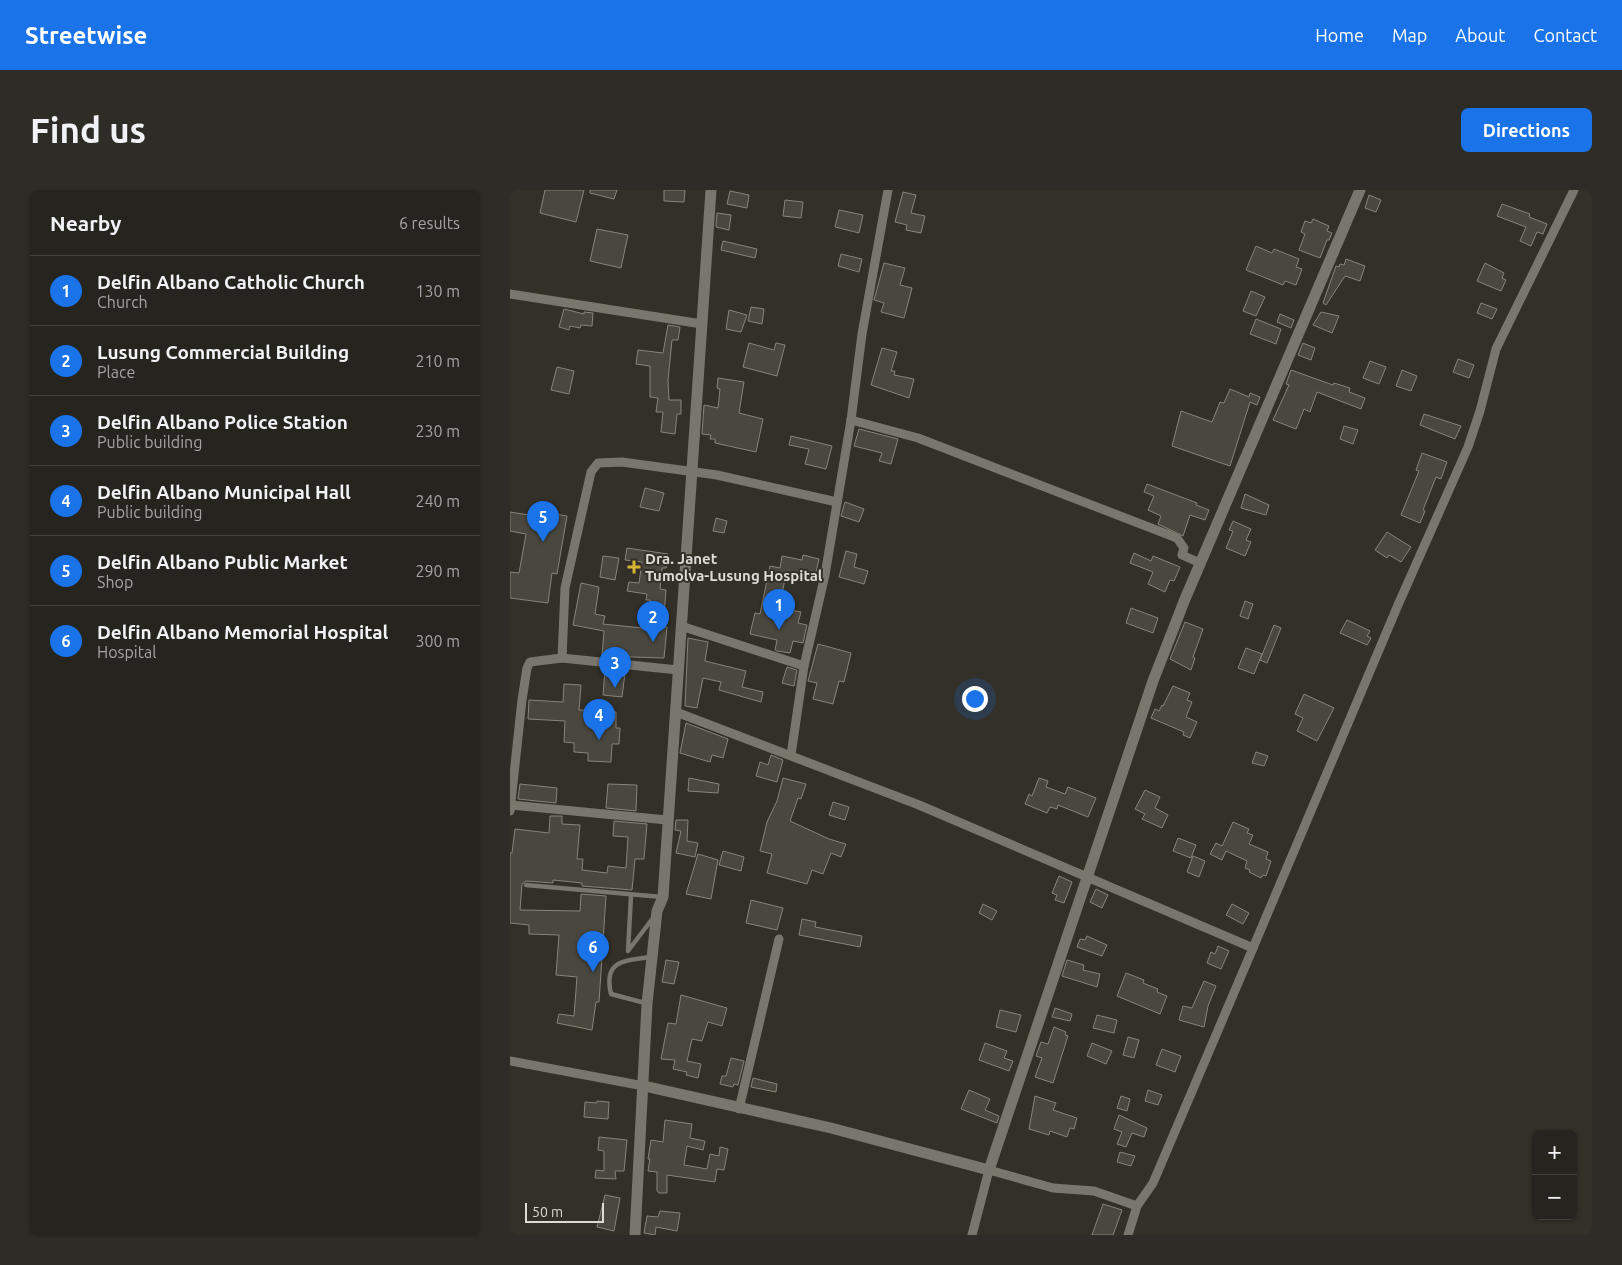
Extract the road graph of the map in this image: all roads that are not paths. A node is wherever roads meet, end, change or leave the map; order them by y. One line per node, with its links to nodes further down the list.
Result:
1 (710, 190): 6 (street)
2 (888, 190): 7 (street)
3 (1360, 190): 10 (street)
4 (1574, 190): 25 (street)
5 (510, 294): 6 (street)
6 (702, 324): 8 (street)
7 (851, 420): 9 (street); 10 (street)
8 (692, 471): 9 (street); 11 (street); 12 (street)
9 (837, 502): 13 (street)
10 (1200, 563): 19 (street)
11 (681, 626): 13 (street); 14 (street)
12 (562, 658): 14 (street); 17 (street)
13 (804, 666): 16 (street)
14 (678, 670): 15 (street)
15 (676, 712): 16 (street); 18 (street)
16 (792, 755): 19 (street)
17 (510, 808): 18 (street)
18 (667, 820): 22 (street)
19 (1086, 878): 25 (street); 31 (street)
20 (526, 886): 21 (lane)
21 (631, 896): 22 (lane); 23 (lane)
22 (663, 897): 23 (street)
23 (657, 911): 26 (street)
24 (779, 939): 30 (street)
25 (1253, 948): 32 (street)
26 (652, 957): 27 (street); 27 (lane)
27 (647, 1004): 29 (street)
28 (510, 1061): 29 (street)
29 (644, 1086): 30 (street); 33 (street)
30 (739, 1109): 31 (street)
31 (989, 1170): 32 (street); 34 (street)
32 (1137, 1206): 35 (street)
33 (635, 1235)
34 (972, 1235)
35 (1128, 1235)

